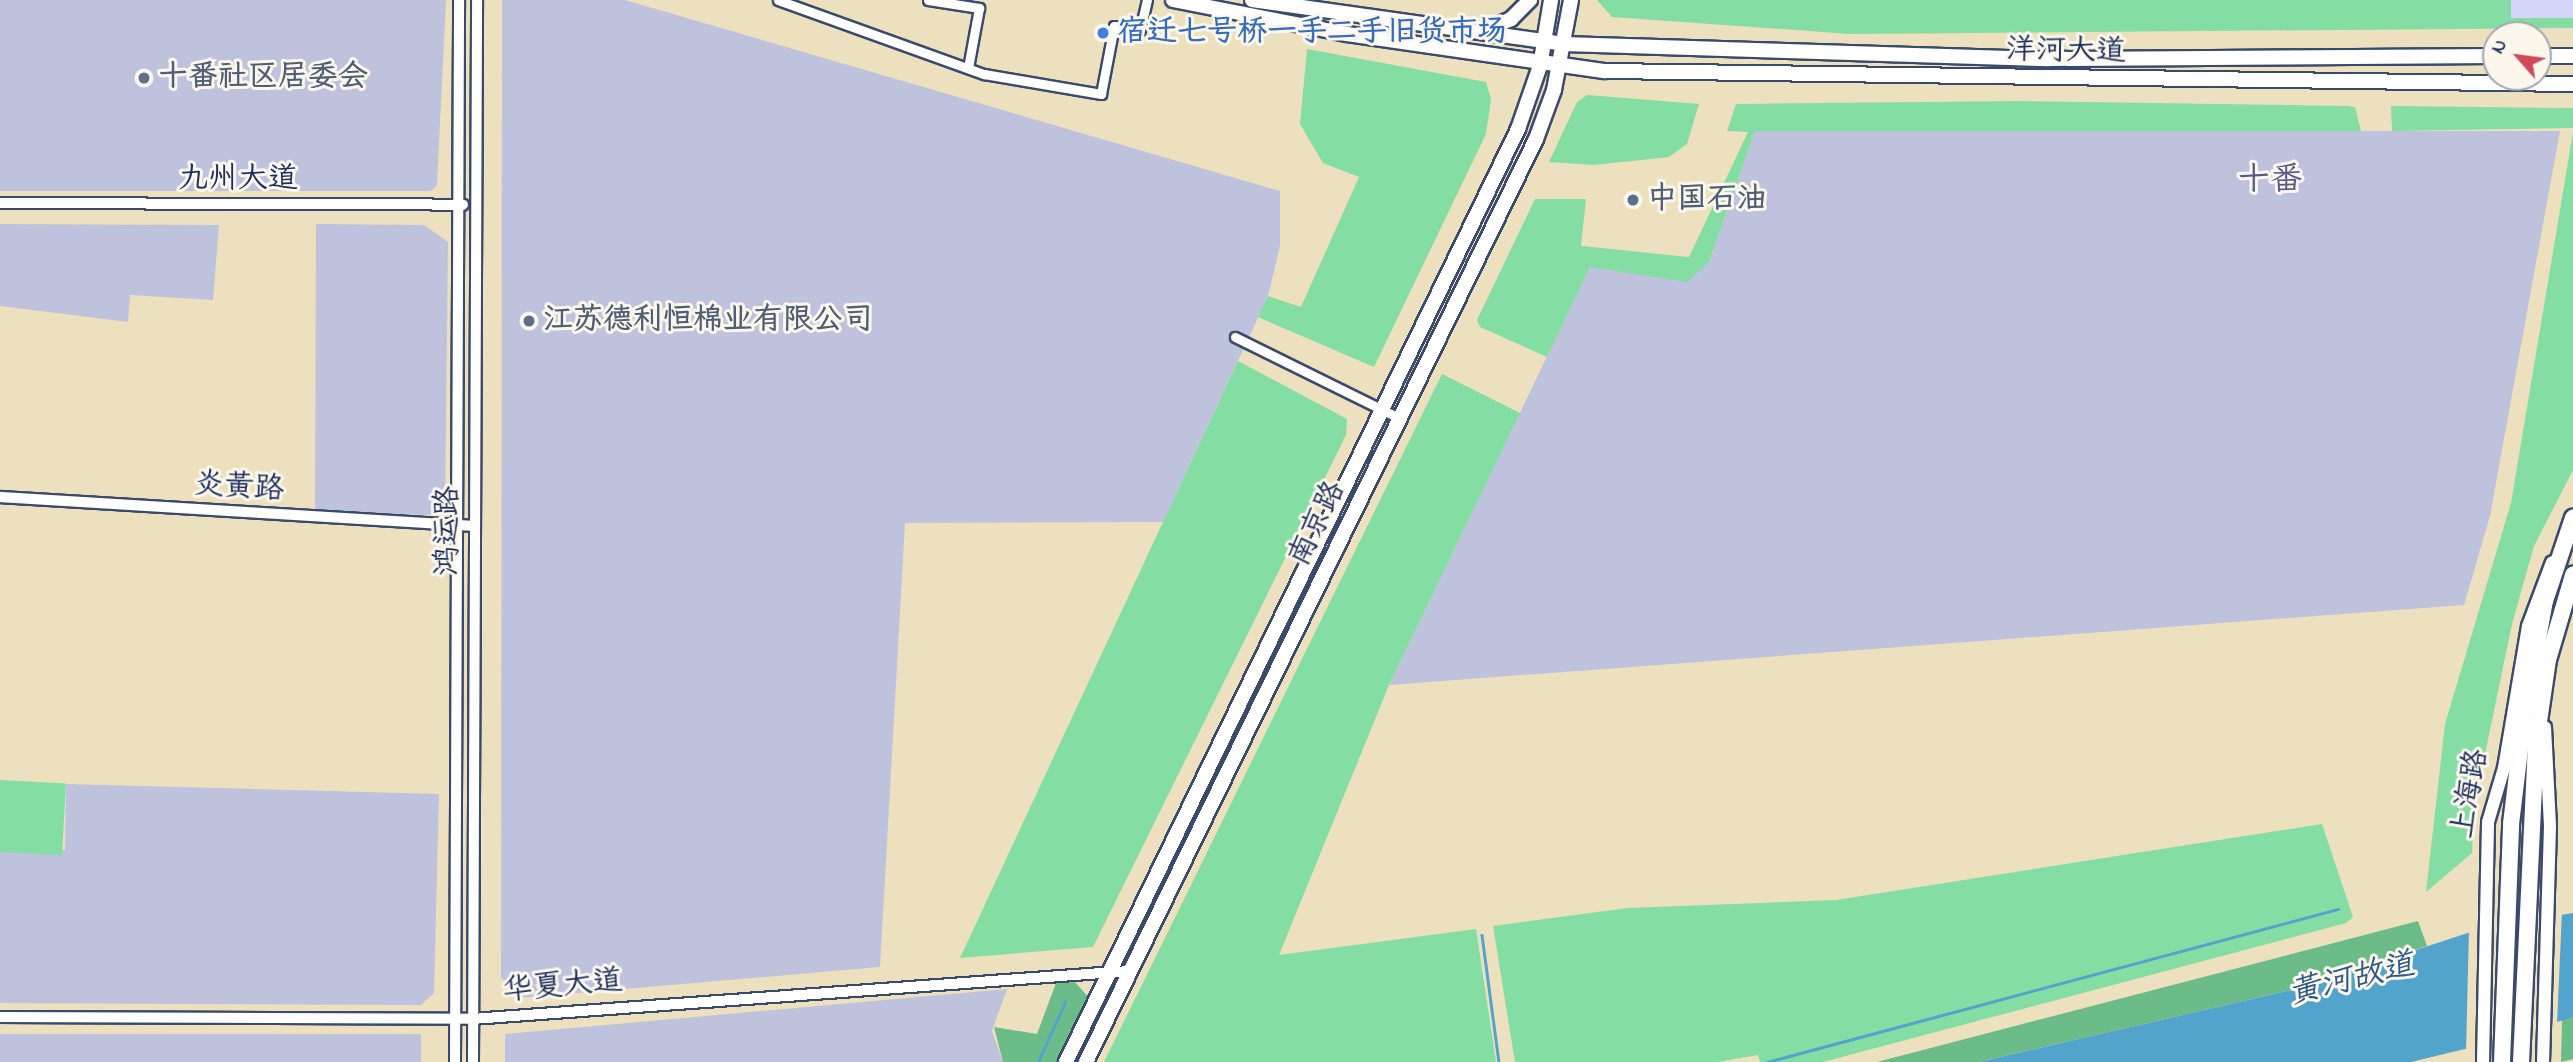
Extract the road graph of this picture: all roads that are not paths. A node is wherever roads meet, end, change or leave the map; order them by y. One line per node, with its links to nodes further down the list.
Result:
1 (459, 0): 22 (street, 鸿运路)
2 (477, 0): 23 (street, 鸿运路)
3 (778, 0): 18 (street)
4 (928, 0): 18 (street)
5 (1147, 0): 18 (street)
6 (1173, 0): 17 (main road, 洋河大道)
7 (1252, 0): 11 (main road, 洋河大道)
8 (1530, 0): 11 (main road)
9 (1551, 0): 12 (main road, 南京路)
10 (1571, 0): 13 (main road, 南京路)
11 (1474, 34): 12 (main road, 洋河大道)
12 (1545, 43): 13 (main road, 洋河大道); 17 (main road, 南京路)
13 (1564, 44): 14 (main road, 洋河大道); 19 (main road, 南京路)
14 (2482, 56)
15 (2552, 56): 16 (main road)
16 (2573, 56)
17 (1540, 66): 19 (main road, 洋河大道); 25 (main road, 南京路)
18 (968, 68)
19 (1559, 68): 20 (main road, 洋河大道); 26 (main road, 南京路)
20 (2573, 84)
21 (0, 203): 22 (street, 九州大道)
22 (458, 205): 23 (street, 九州大道); 30 (street, 鸿运路)
23 (475, 205): 29 (street, 鸿运路)
24 (1235, 337): 25 (street)
25 (1382, 410): 26 (street); 34 (main road, 南京路)
26 (1399, 418): 35 (main road, 南京路)
27 (0, 497): 30 (street, 炎黄路)
28 (2573, 518): 31 (highway, 上海路)
29 (474, 526): 30 (street, 炎黄路); 38 (street, 鸿运路)
30 (456, 529): 37 (street, 鸿运路)
31 (2562, 543): 43 (main road, 上海路); 44 (highway, 上海路)
32 (2573, 575): 45 (highway, 上海路)
33 (2573, 581): 46 (main road)
34 (1112, 969): 35 (street, 华夏大道); 38 (street, 华夏大道); 41 (main road, 南京路)
35 (1128, 971): 42 (main road, 南京路)
36 (0, 1017): 37 (street, 华夏大道)
37 (454, 1019): 38 (street, 华夏大道); 39 (street, 鸿运路)
38 (472, 1019): 40 (street, 鸿运路)
39 (455, 1062)
40 (473, 1062)
41 (1066, 1062)
42 (1086, 1062)
43 (2483, 1062)
44 (2502, 1062)
45 (2521, 1062)
46 (2543, 1062)

